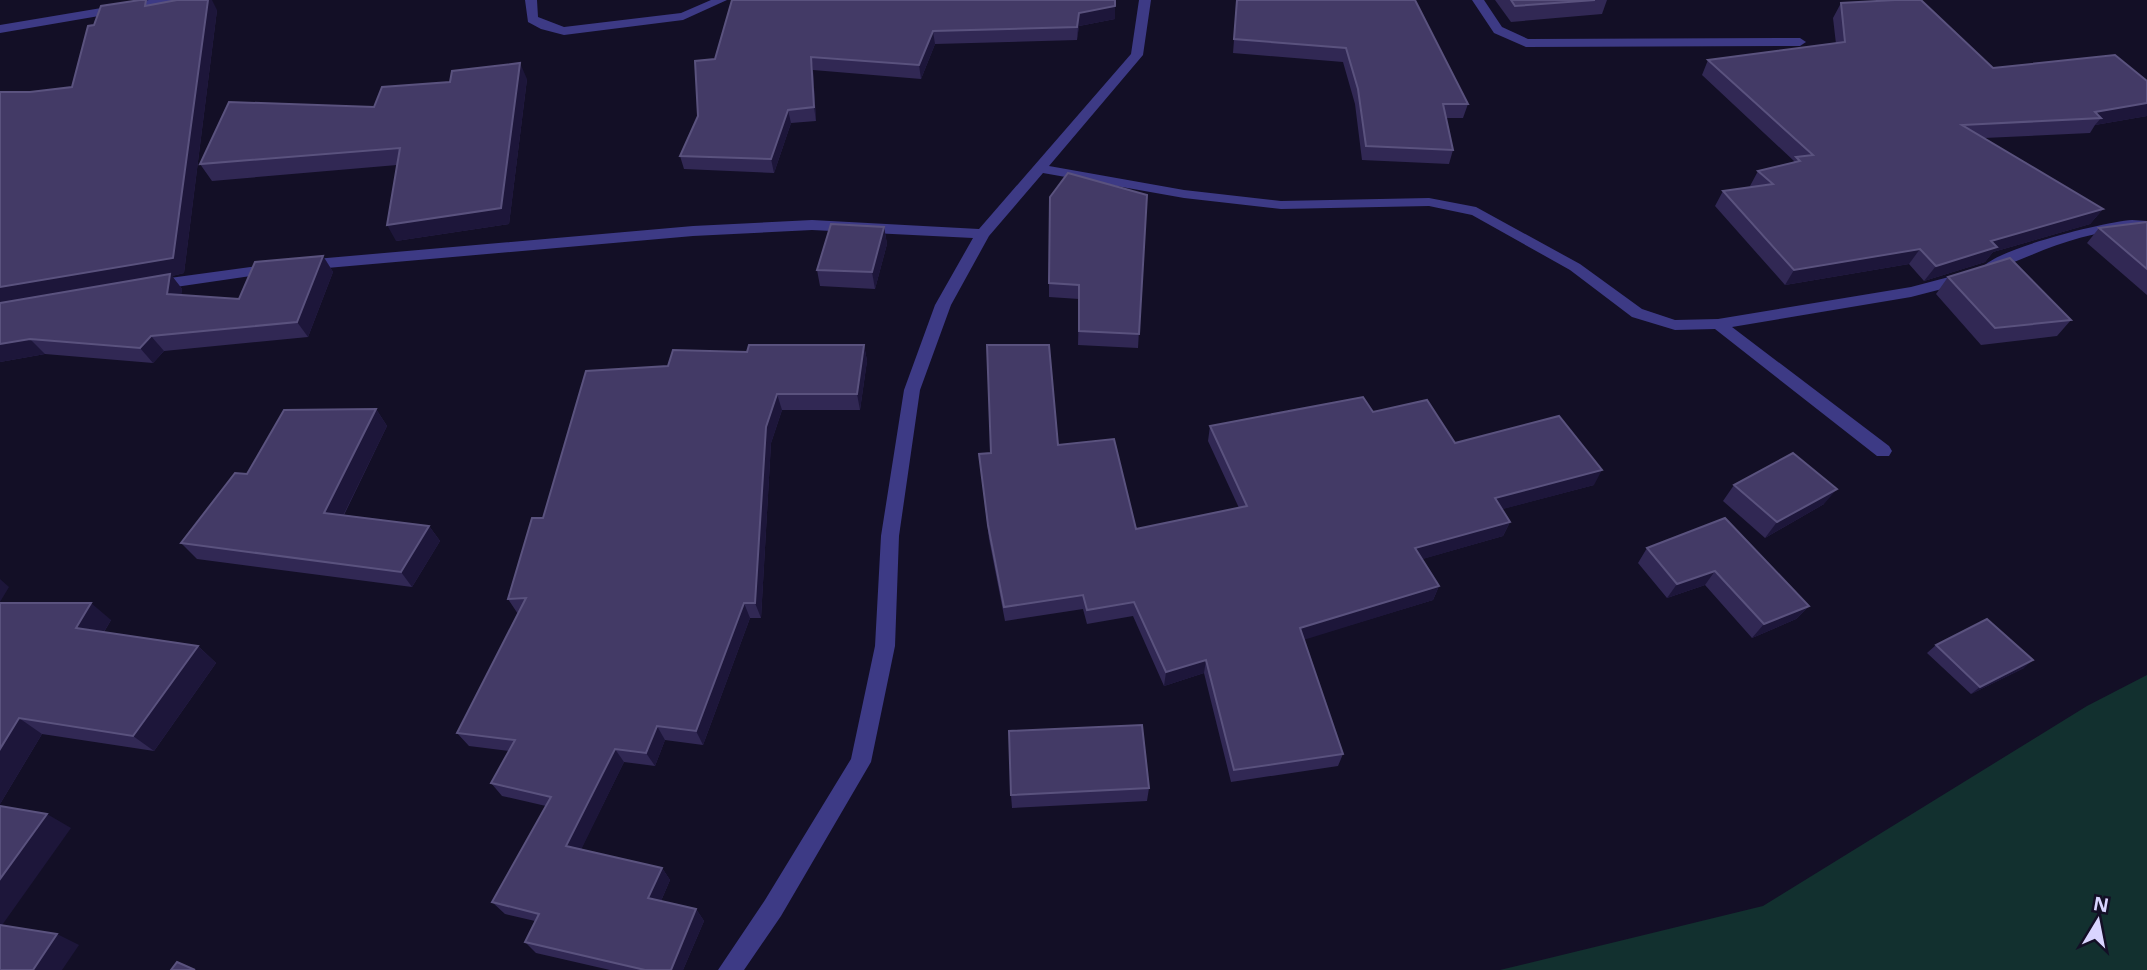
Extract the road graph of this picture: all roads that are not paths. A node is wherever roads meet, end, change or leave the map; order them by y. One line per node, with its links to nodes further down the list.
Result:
1 (169, 0): 6 (street)
2 (531, 0): 3 (street)
3 (721, 0)
4 (1145, 0): 8 (street)
5 (1478, 0): 7 (street)
6 (0, 29)
7 (1800, 42)
8 (1039, 168): 10 (street); 12 (street)
9 (2147, 226): 12 (street)
10 (983, 234): 11 (street); 14 (street)
11 (135, 288)
12 (1718, 324): 13 (street)
13 (1883, 451)
14 (730, 970)

